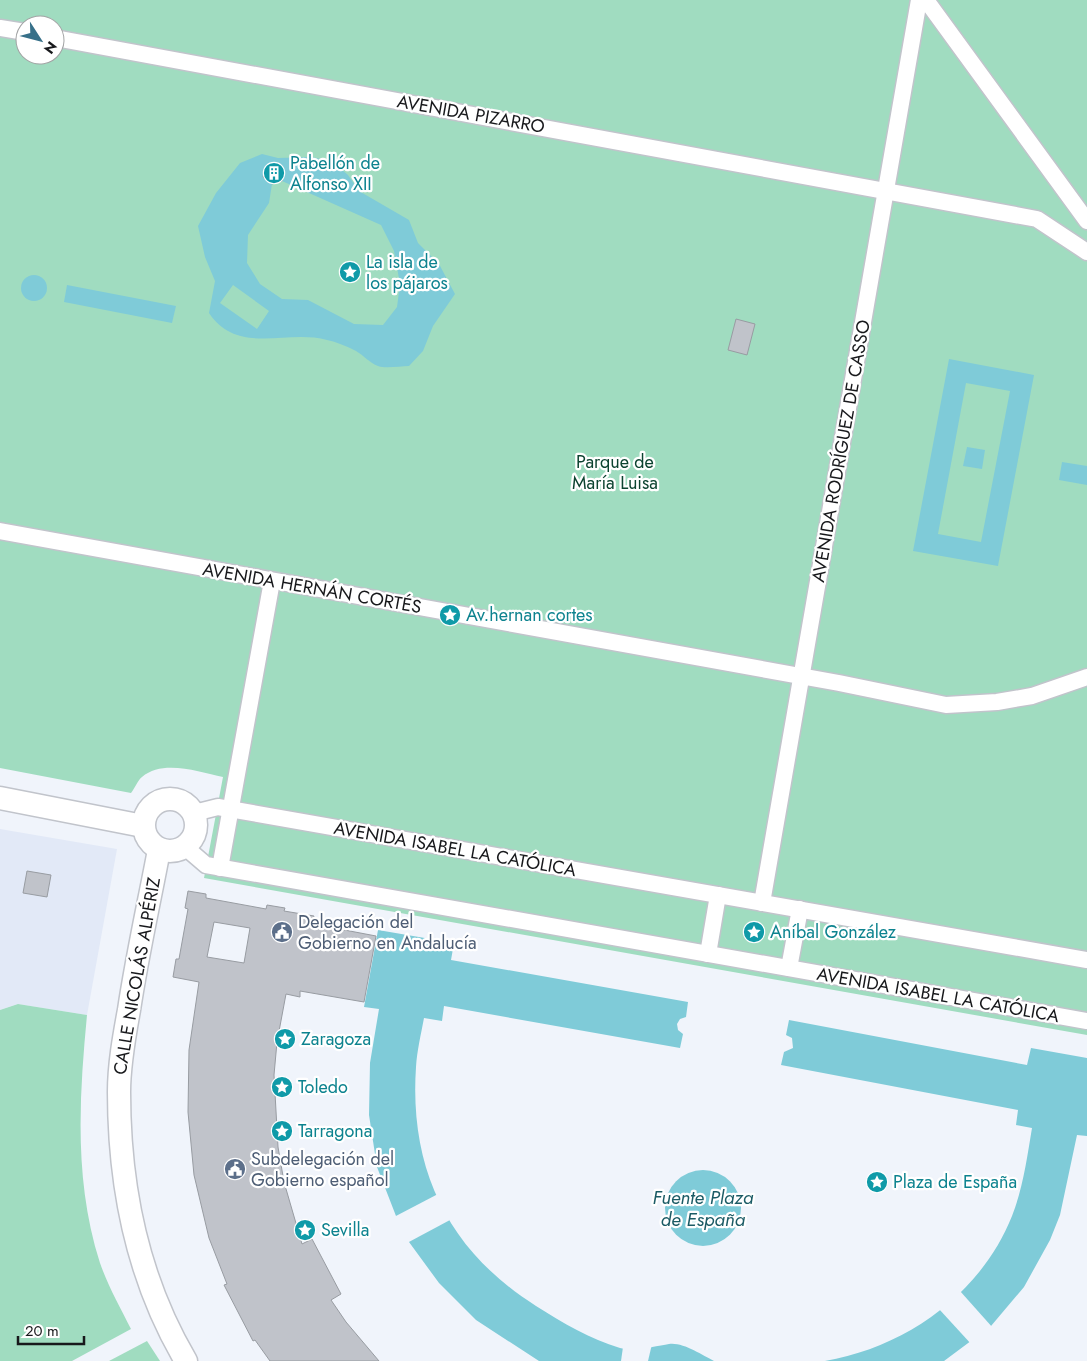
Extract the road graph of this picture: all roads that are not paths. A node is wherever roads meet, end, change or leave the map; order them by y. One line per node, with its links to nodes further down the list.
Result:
1 (919, 0): 6 (street, AVENIDA RODRÍGUEZ DE CASSO)
2 (926, 0): 7 (street)
3 (0, 28): 4 (street)
4 (15, 30)
5 (65, 40): 6 (street, AVENIDA PIZARRO)
6 (886, 190): 8 (street, AVENIDA PIZARRO); 11 (street, AVENIDA RODRÍGUEZ DE CASSO)
7 (1087, 221)
8 (1087, 252)
9 (0, 531): 10 (street, AVENIDA HERNÁN CORTÉS)
10 (272, 581): 11 (street, AVENIDA HERNÁN CORTÉS); 14 (street)
11 (801, 677): 12 (street, AVENIDA HERNÁN CORTÉS); 21 (street, AVENIDA RODRÍGUEZ DE CASSO)
12 (1087, 677)
13 (0, 798): 16 (street)
14 (231, 809): 15 (street, AVENIDA ISABEL LA CATÓLICA); 19 (street); 20 (street, AVENIDA ISABEL LA CATÓLICA)
15 (194, 813): 16 (street); 17 (street)
16 (143, 826): 18 (street)
17 (185, 848): 18 (street); 19 (street)
18 (159, 850): 27 (street, CALLE NICOLÁS ALPÉRIZ)
19 (220, 868): 23 (street)
20 (718, 895): 21 (street, AVENIDA ISABEL LA CATÓLICA); 23 (street)
21 (762, 903): 22 (street, AVENIDA ISABEL LA CATÓLICA)
22 (800, 909): 24 (street); 25 (street)
23 (708, 954): 25 (street, AVENIDA ISABEL LA CATÓLICA)
24 (1087, 960)
25 (789, 968): 26 (street, AVENIDA ISABEL LA CATÓLICA)
26 (1087, 1021)
27 (186, 1361)

